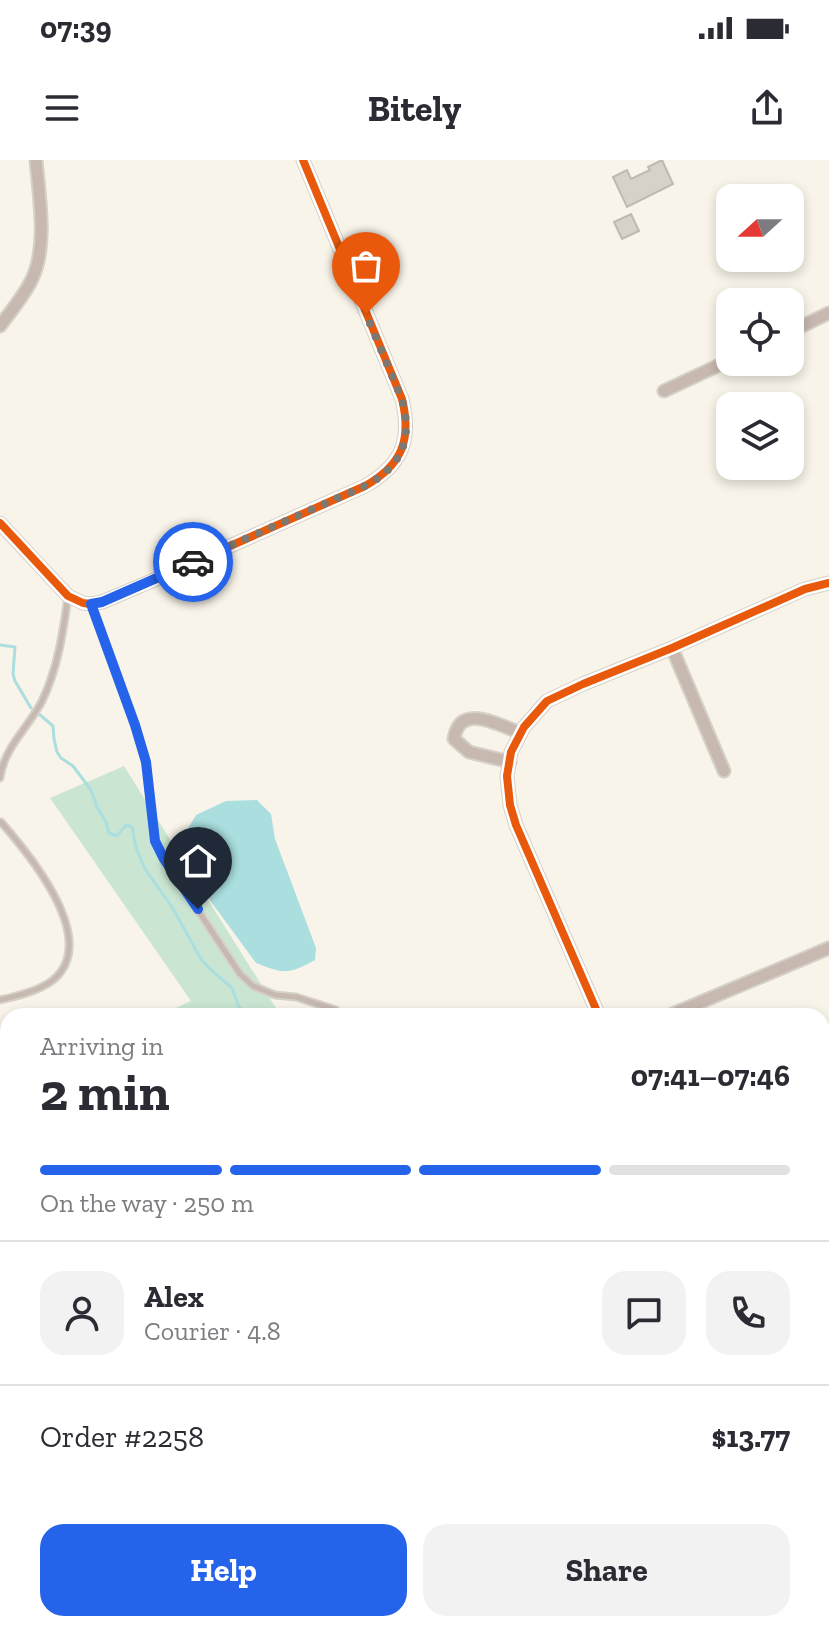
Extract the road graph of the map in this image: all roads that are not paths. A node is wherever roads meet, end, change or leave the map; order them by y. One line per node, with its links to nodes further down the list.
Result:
1 (36, 160): 5 (street)
2 (303, 160): 11 (street)
3 (829, 313): 4 (street)
4 (804, 325)
5 (0, 326)
6 (716, 367): 7 (street)
7 (664, 391)
8 (0, 523): 10 (street)
9 (829, 583): 12 (street)
10 (68, 596): 11 (street); 16 (lane)
11 (91, 604): 20 (lane)
12 (672, 648): 13 (street); 15 (street)
13 (521, 733): 14 (street); 14 (street)
14 (510, 762): 21 (street)
15 (724, 771)
16 (0, 778)
17 (0, 821): 19 (lane)
18 (829, 948): 22 (street)
19 (0, 1000)
20 (330, 1008)
21 (596, 1008)
22 (702, 1008)

